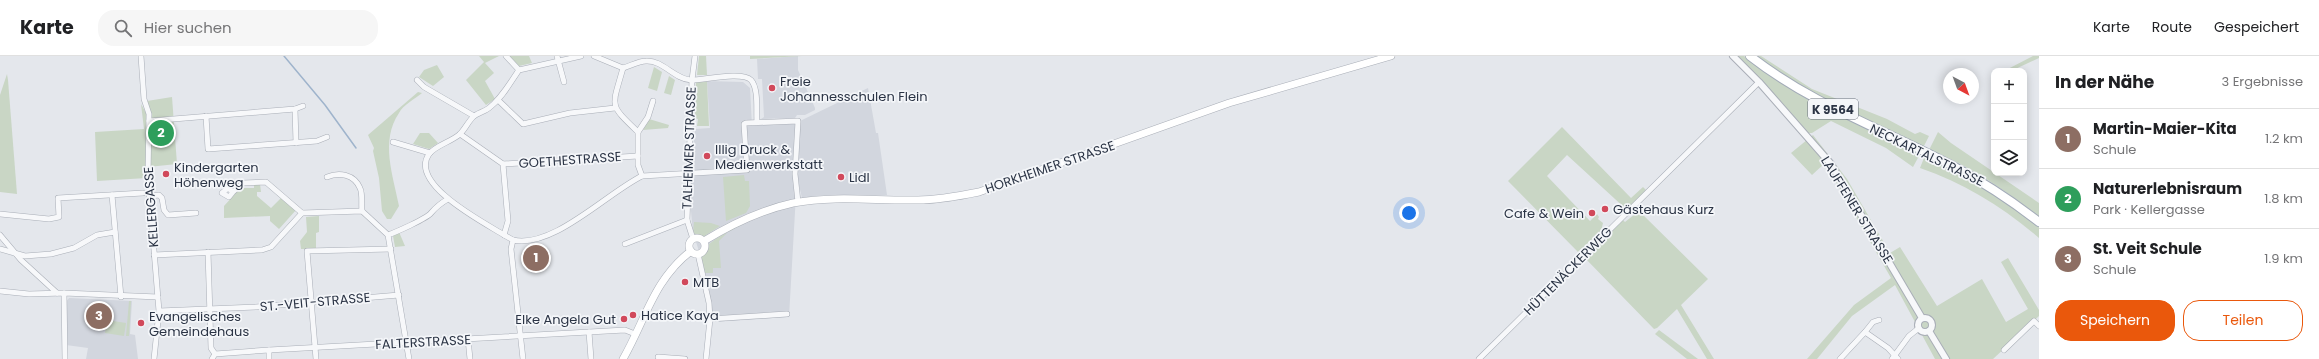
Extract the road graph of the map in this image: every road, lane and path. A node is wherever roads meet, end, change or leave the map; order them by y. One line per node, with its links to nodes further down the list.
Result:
1 (141, 56): 25 (street, KELLERGASSE)
2 (506, 56): 13 (street)
3 (581, 56): 11 (street)
4 (594, 56): 12 (street)
5 (695, 56): 15 (street, TALHEIMER STRASSE)
6 (1391, 56): 10 (main road, HORKHEIMER STRASSE)
7 (1733, 56): 17 (street, LAUFFENER STRASSE)
8 (1750, 56): 49 (main road, NECKARTALSTRASSE / K 9564)
9 (647, 58): 12 (street); 15 (street)
10 (1378, 58): 43 (main road, HORKHEIMER STRASSE)
11 (558, 59): 13 (street); 16 (street)
12 (623, 68): 21 (street)
13 (519, 70): 18 (street)
14 (417, 80): 24 (street)
15 (692, 80): 26 (street); 35 (street, TALHEIMER STRASSE)
16 (564, 82)
17 (1759, 82): 75 (street, LAUFFENER STRASSE); 104 (street, HÜTTENÄCKERWEG)
18 (498, 100): 21 (street); 24 (street)
19 (653, 101): 27 (street)
20 (304, 106): 22 (street)
21 (615, 108): 27 (street)
22 (294, 109): 23 (street); 31 (street)
23 (206, 116): 25 (street); 31 (street)
24 (474, 116): 28 (street)
25 (149, 121): 41 (street, KELLERGASSE)
26 (757, 122): 35 (street); 43 (street)
27 (638, 132): 33 (street)
28 (460, 134): 32 (street); 34 (street)
29 (327, 137): 31 (street)
30 (393, 142): 32 (street)
31 (296, 143)
32 (430, 153): 42 (street)
33 (638, 156): 34 (street, GOETHESTRASSE); 36 (street)
34 (503, 164): 53 (street)
35 (688, 173): 36 (street); 48 (street, TALHEIMER STRASSE)
36 (642, 176): 55 (street)
37 (327, 177): 44 (street)
38 (233, 192): 46 (street)
39 (143, 193): 40 (street)
40 (112, 195): 47 (street); 50 (street)
41 (150, 196): 45 (street); 64 (street, KELLERGASSE)
42 (448, 199): 52 (street); 53 (street)
43 (798, 202): 56 (main road, HORKHEIMER STRASSE)
44 (362, 210): 46 (street); 52 (street)
45 (196, 213)
46 (302, 213): 61 (street)
47 (0, 214)
48 (687, 220): 54 (street, TALHEIMER STRASSE); 57 (street)
49 (2039, 222)
50 (115, 232): 62 (street); 69 (street)
51 (0, 235): 62 (street)
52 (388, 235): 59 (street)
53 (504, 235): 55 (street)
54 (693, 239): 56 (main road); 60 (main road)
55 (513, 240): 84 (street)
56 (704, 241): 63 (main road)
57 (625, 244)
58 (0, 248): 62 (street)
59 (391, 249): 68 (street); 71 (street)
60 (690, 251): 63 (main road); 83 (main road)
61 (208, 252): 64 (street); 72 (street)
62 (15, 254): 66 (street)
63 (698, 254): 76 (street)
64 (154, 255): 70 (street, KELLERGASSE)
65 (0, 292): 66 (street)
66 (58, 293): 67 (street)
67 (64, 293): 69 (street); 93 (street)
68 (399, 295): 71 (street, ST.-VEIT-STRASSE); 86 (street)
69 (121, 296): 70 (street)
70 (158, 297): 73 (street, KELLERGASSE)
71 (312, 302): 72 (street, ST.-VEIT-STRASSE); 87 (street)
72 (209, 309): 73 (street, ST.-VEIT-STRASSE); 90 (street)
73 (159, 311): 94 (street, KELLERGASSE)
74 (787, 314): 76 (street)
75 (1922, 318): 79 (street); 80 (street, LAUFFENER STRASSE)
76 (710, 319): 103 (street)
77 (1879, 320): 82 (street)
78 (2039, 326): 89 (street)
79 (1919, 328): 80 (street); 92 (street)
80 (1929, 331): 106 (street, LAUFFENER STRASSE)
81 (589, 332): 83 (street, FALTERSTRASSE); 84 (street, FALTERSTRASSE); 100 (street)
82 (1864, 332): 92 (street); 105 (street)
83 (636, 334): 101 (main road)
84 (521, 336): 85 (street, FALTERSTRASSE); 99 (street)
85 (468, 339): 86 (street, FALTERSTRASSE); 98 (street)
86 (406, 343): 87 (street, FALTERSTRASSE); 97 (street)
87 (316, 349): 88 (street, FALTERSTRASSE); 96 (street)
88 (269, 350): 90 (street, FALTERSTRASSE); 95 (street)
89 (2004, 350)
90 (213, 357)
91 (658, 357): 102 (street)
92 (1895, 358)
93 (65, 359)
94 (154, 359)
95 (269, 359)
96 (316, 359)
97 (409, 359)
98 (470, 359)
99 (523, 359)
100 (591, 359)
101 (624, 359)
102 (685, 359)
103 (706, 359)
104 (1479, 359)
105 (1840, 359)
106 (1946, 359)

